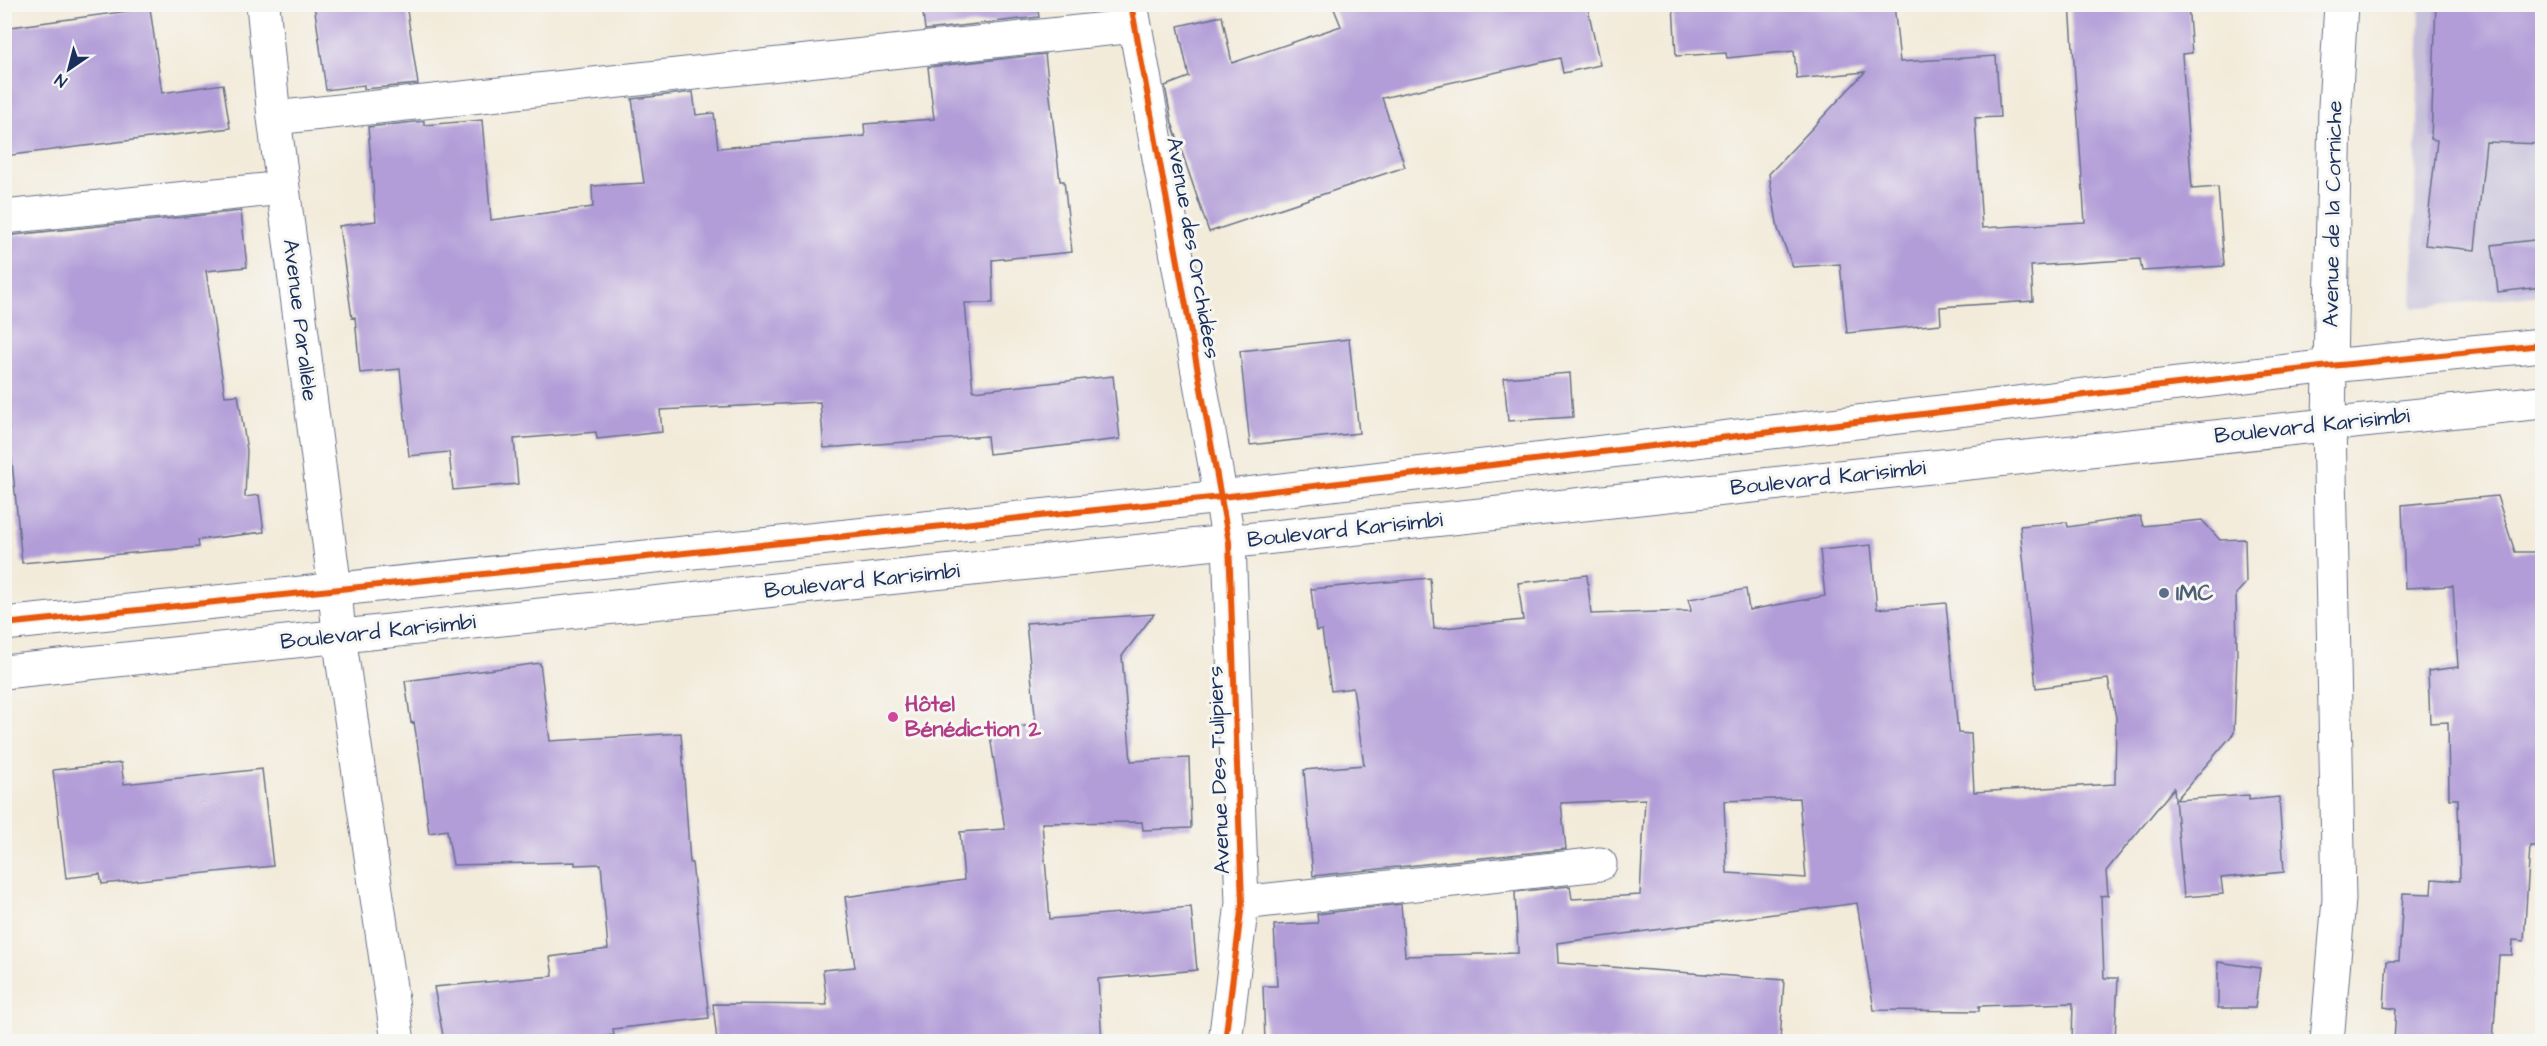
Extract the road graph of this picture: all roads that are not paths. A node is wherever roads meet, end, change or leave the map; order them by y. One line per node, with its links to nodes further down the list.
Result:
1 (263, 4): 4 (street, Avenue Parallèle)
2 (2341, 4): 8 (street, Avenue de la Corniche)
3 (1133, 15): 4 (street); 11 (street, Avenue des Orchidées)
4 (274, 118): 5 (street, Avenue Parallèle)
5 (283, 188): 6 (street); 13 (street, Avenue Parallèle)
6 (4, 217)
7 (2542, 345): 8 (street)
8 (2330, 366): 10 (street, Avenue de la Corniche); 11 (street)
9 (2542, 402): 10 (street, Boulevard Karisimbi)
10 (2329, 424): 12 (street, Boulevard Karisimbi); 21 (street, Avenue de la Corniche)
11 (1221, 497): 12 (street, Avenue Des Tulipiers); 13 (street)
12 (1228, 542): 15 (street, Boulevard Karisimbi); 18 (street, Avenue Des Tulipiers)
13 (335, 589): 14 (street); 15 (street, Avenue Parallèle)
14 (4, 624)
15 (339, 636): 16 (street, Boulevard Karisimbi); 19 (street, Avenue Parallèle)
16 (4, 672)
17 (1600, 864): 18 (street)
18 (1242, 903): 20 (street, Avenue Des Tulipiers)
19 (398, 1041)
20 (1225, 1041)
21 (2327, 1041)

